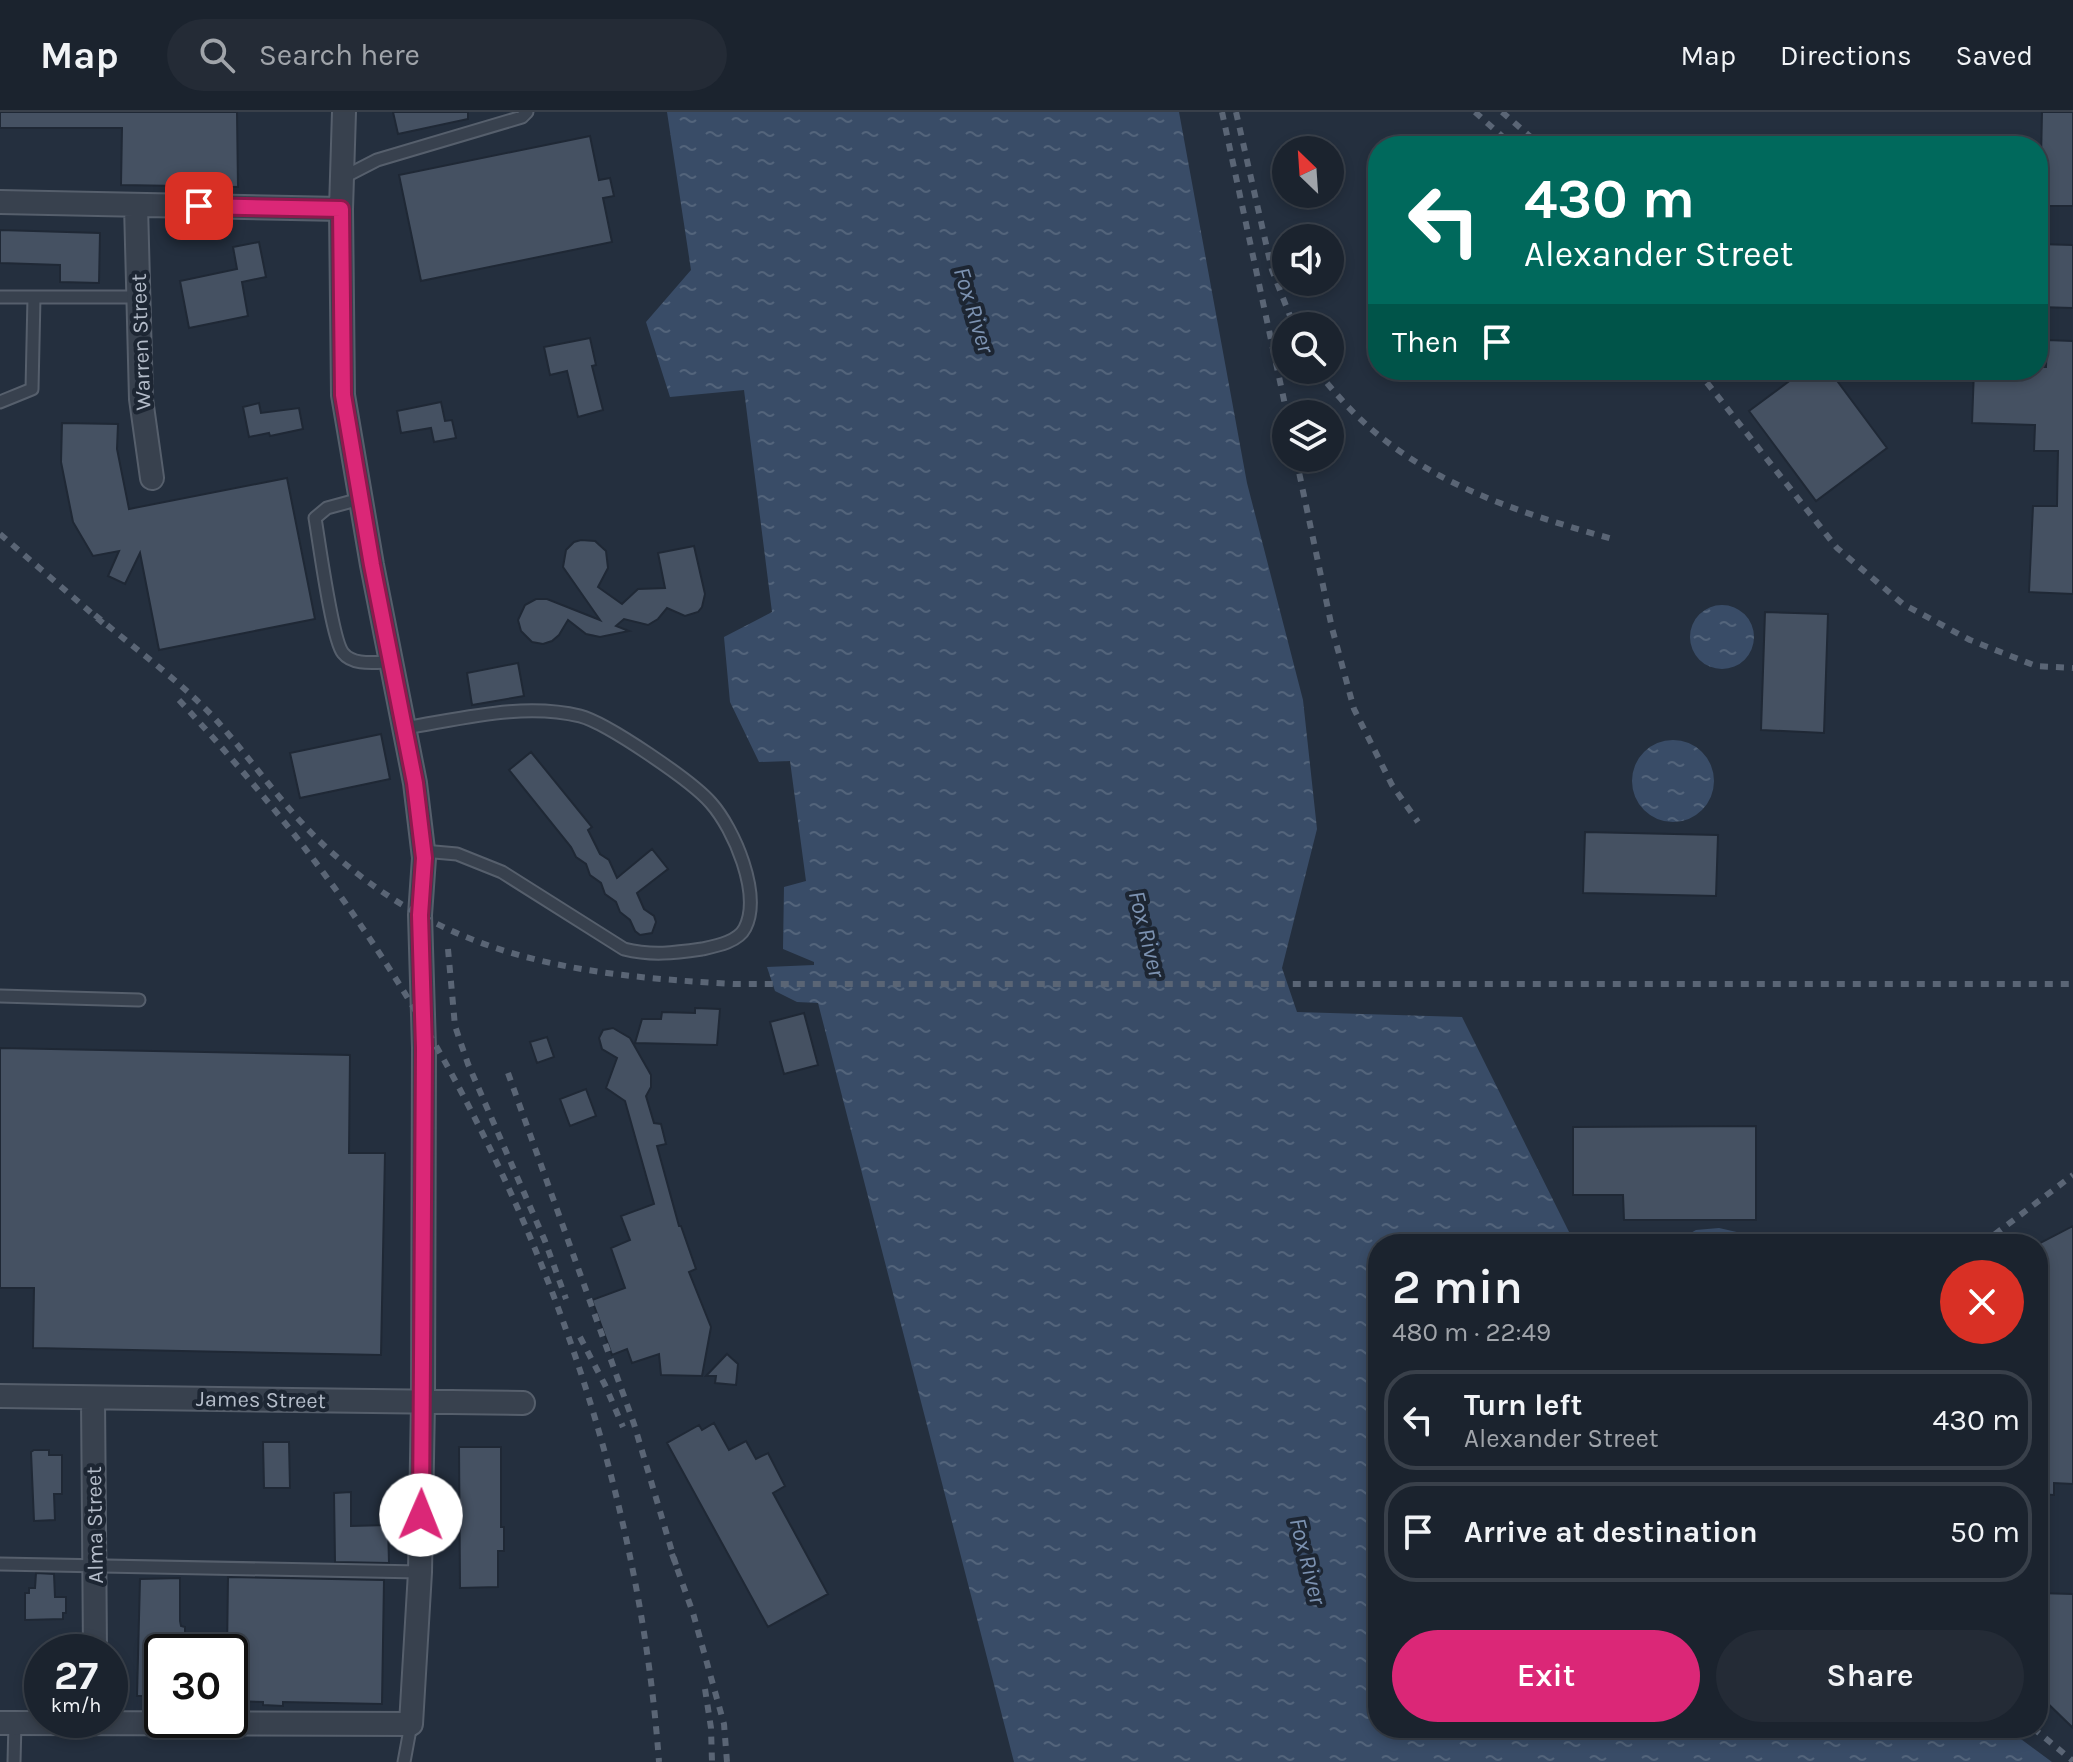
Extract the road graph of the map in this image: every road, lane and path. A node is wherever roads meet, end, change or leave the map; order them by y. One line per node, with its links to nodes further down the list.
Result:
1 (344, 112): 3 (street)
2 (527, 112): 3 (lane)
3 (342, 178): 6 (street)
4 (0, 202): 5 (street)
5 (136, 205): 6 (street); 9 (street, Warren Street)
6 (341, 209): 12 (street)
7 (0, 297): 8 (lane)
8 (34, 297): 9 (lane); 10 (lane)
9 (138, 297): 11 (street, Warren Street)
10 (0, 402)
11 (152, 478)
12 (360, 499): 13 (street); 13 (lane)
13 (391, 662): 14 (street)
14 (404, 728): 15 (street); 15 (lane)
15 (423, 851): 20 (street)
16 (0, 996): 17 (lane)
17 (139, 1000)
18 (0, 1396): 19 (street, James Street)
19 (93, 1398): 20 (street, James Street); 23 (street, Alma Street)
20 (423, 1402): 21 (street, James Street); 24 (street)
21 (523, 1403)
22 (0, 1564): 23 (lane)
23 (96, 1566): 24 (lane); 25 (street, Alma Street)
24 (420, 1572): 28 (street)
25 (95, 1634)
26 (128, 1721): 28 (street)
27 (7, 1723): 29 (lane)
28 (411, 1724): 30 (lane)
29 (14, 1762)
30 (404, 1762)

